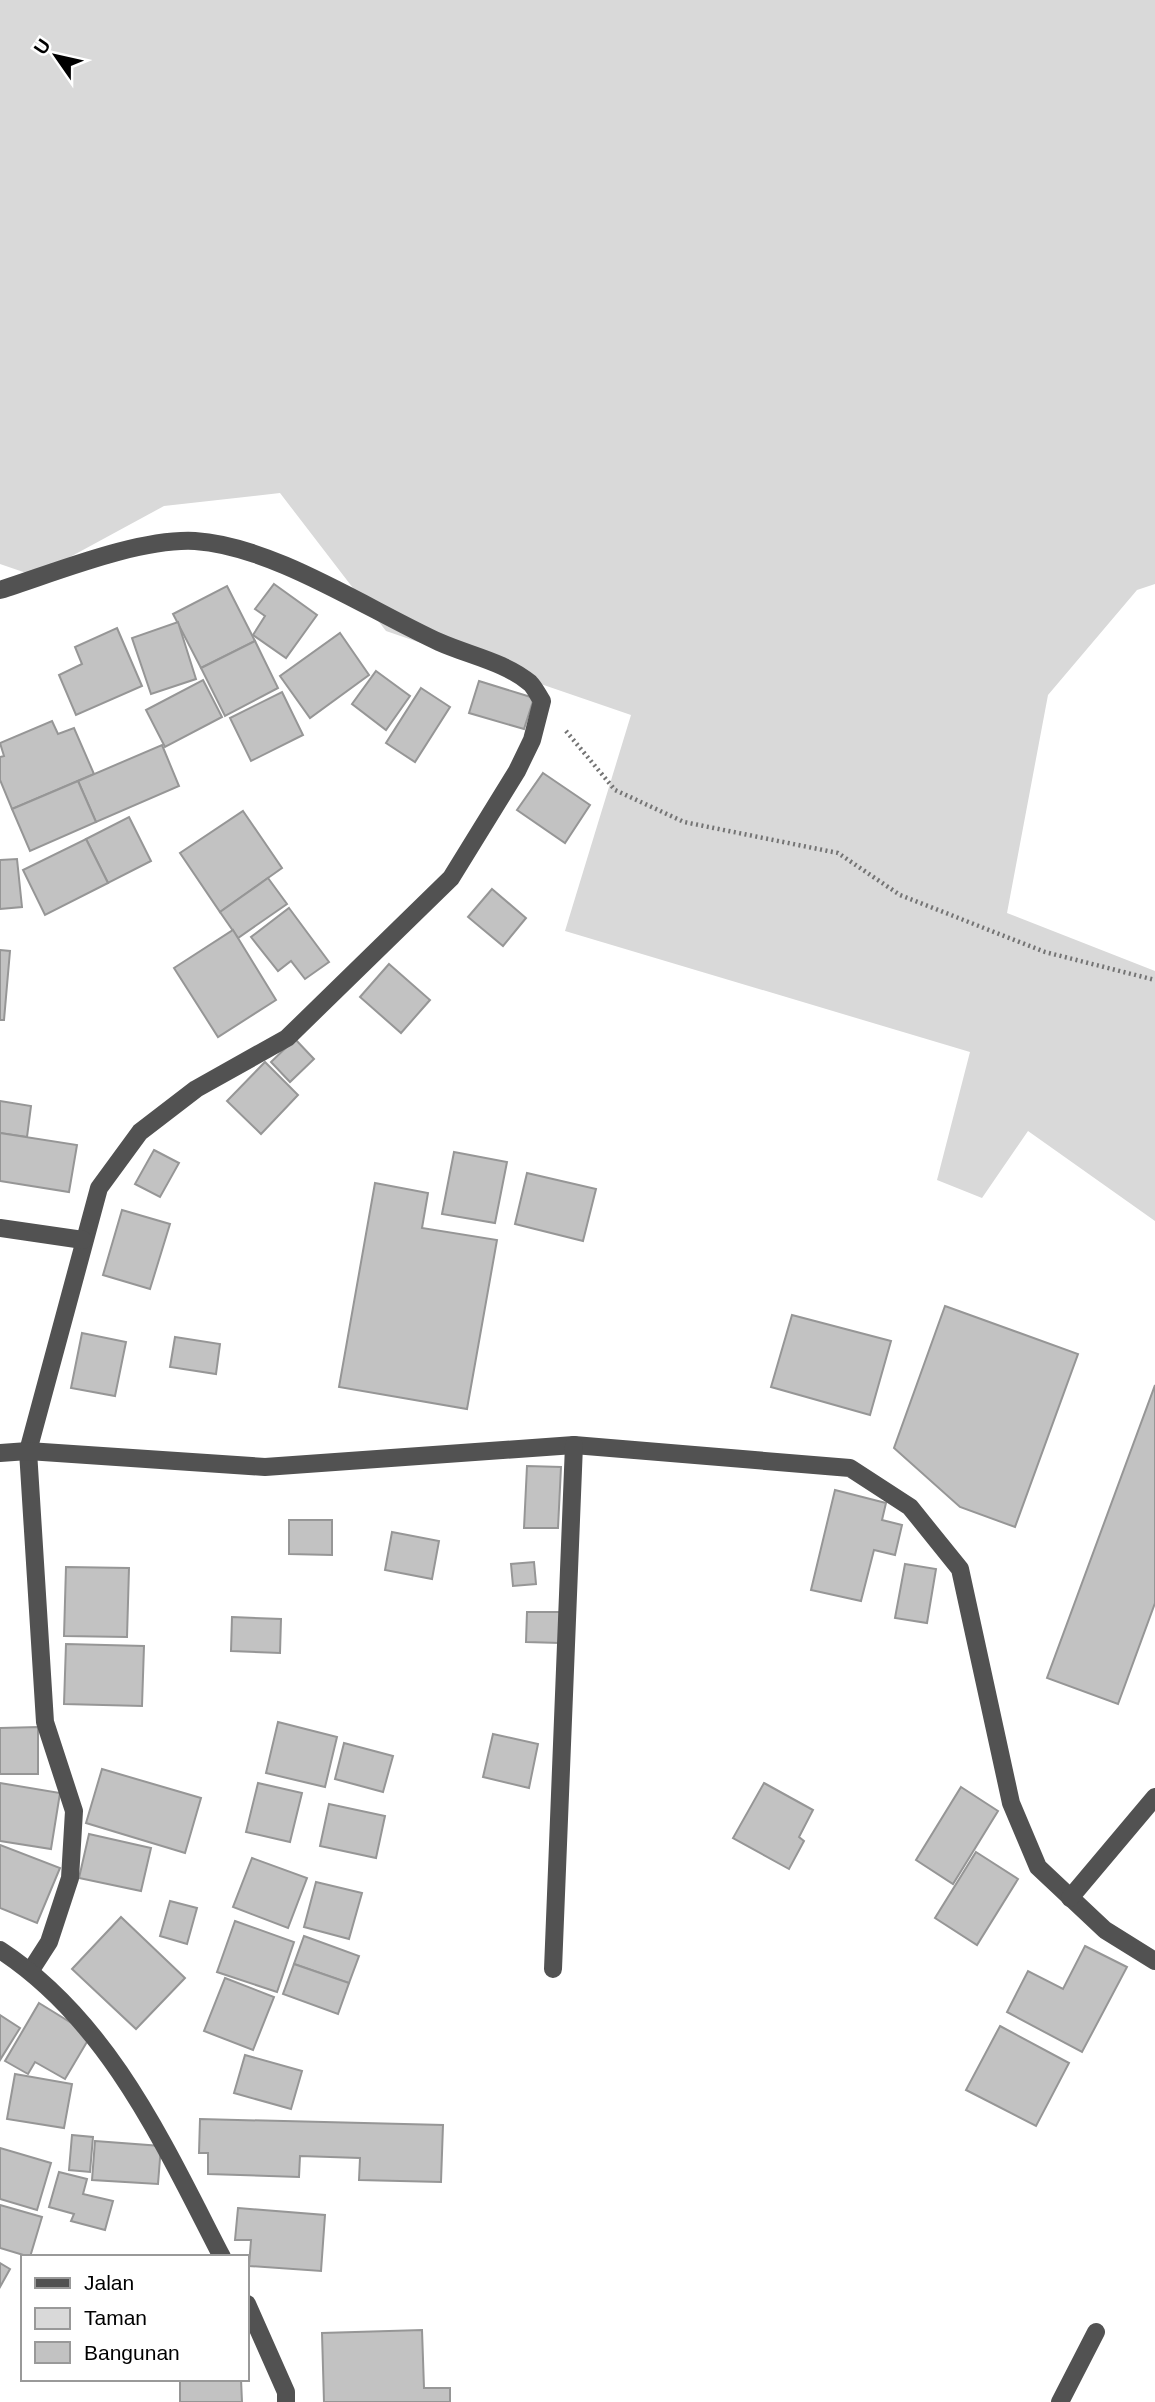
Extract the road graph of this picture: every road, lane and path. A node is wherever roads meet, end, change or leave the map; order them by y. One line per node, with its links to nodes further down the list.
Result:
1 (0, 590): 2 (street)
2 (542, 701): 3 (path); 5 (street)
3 (1155, 980)
4 (0, 1227): 5 (street)
5 (83, 1240): 7 (street)
6 (574, 1445): 7 (street); 10 (street); 13 (street)
7 (28, 1451): 8 (street); 14 (street)
8 (0, 1453)
9 (1155, 1797): 10 (street)
10 (1070, 1898): 12 (street)
11 (0, 1950): 14 (street)
12 (1155, 1961)
13 (553, 1969)
14 (31, 1970): 15 (street)
15 (221, 2255)
16 (248, 2306): 18 (street)
17 (1097, 2332): 19 (street)
18 (286, 2402)
19 (1060, 2402)

